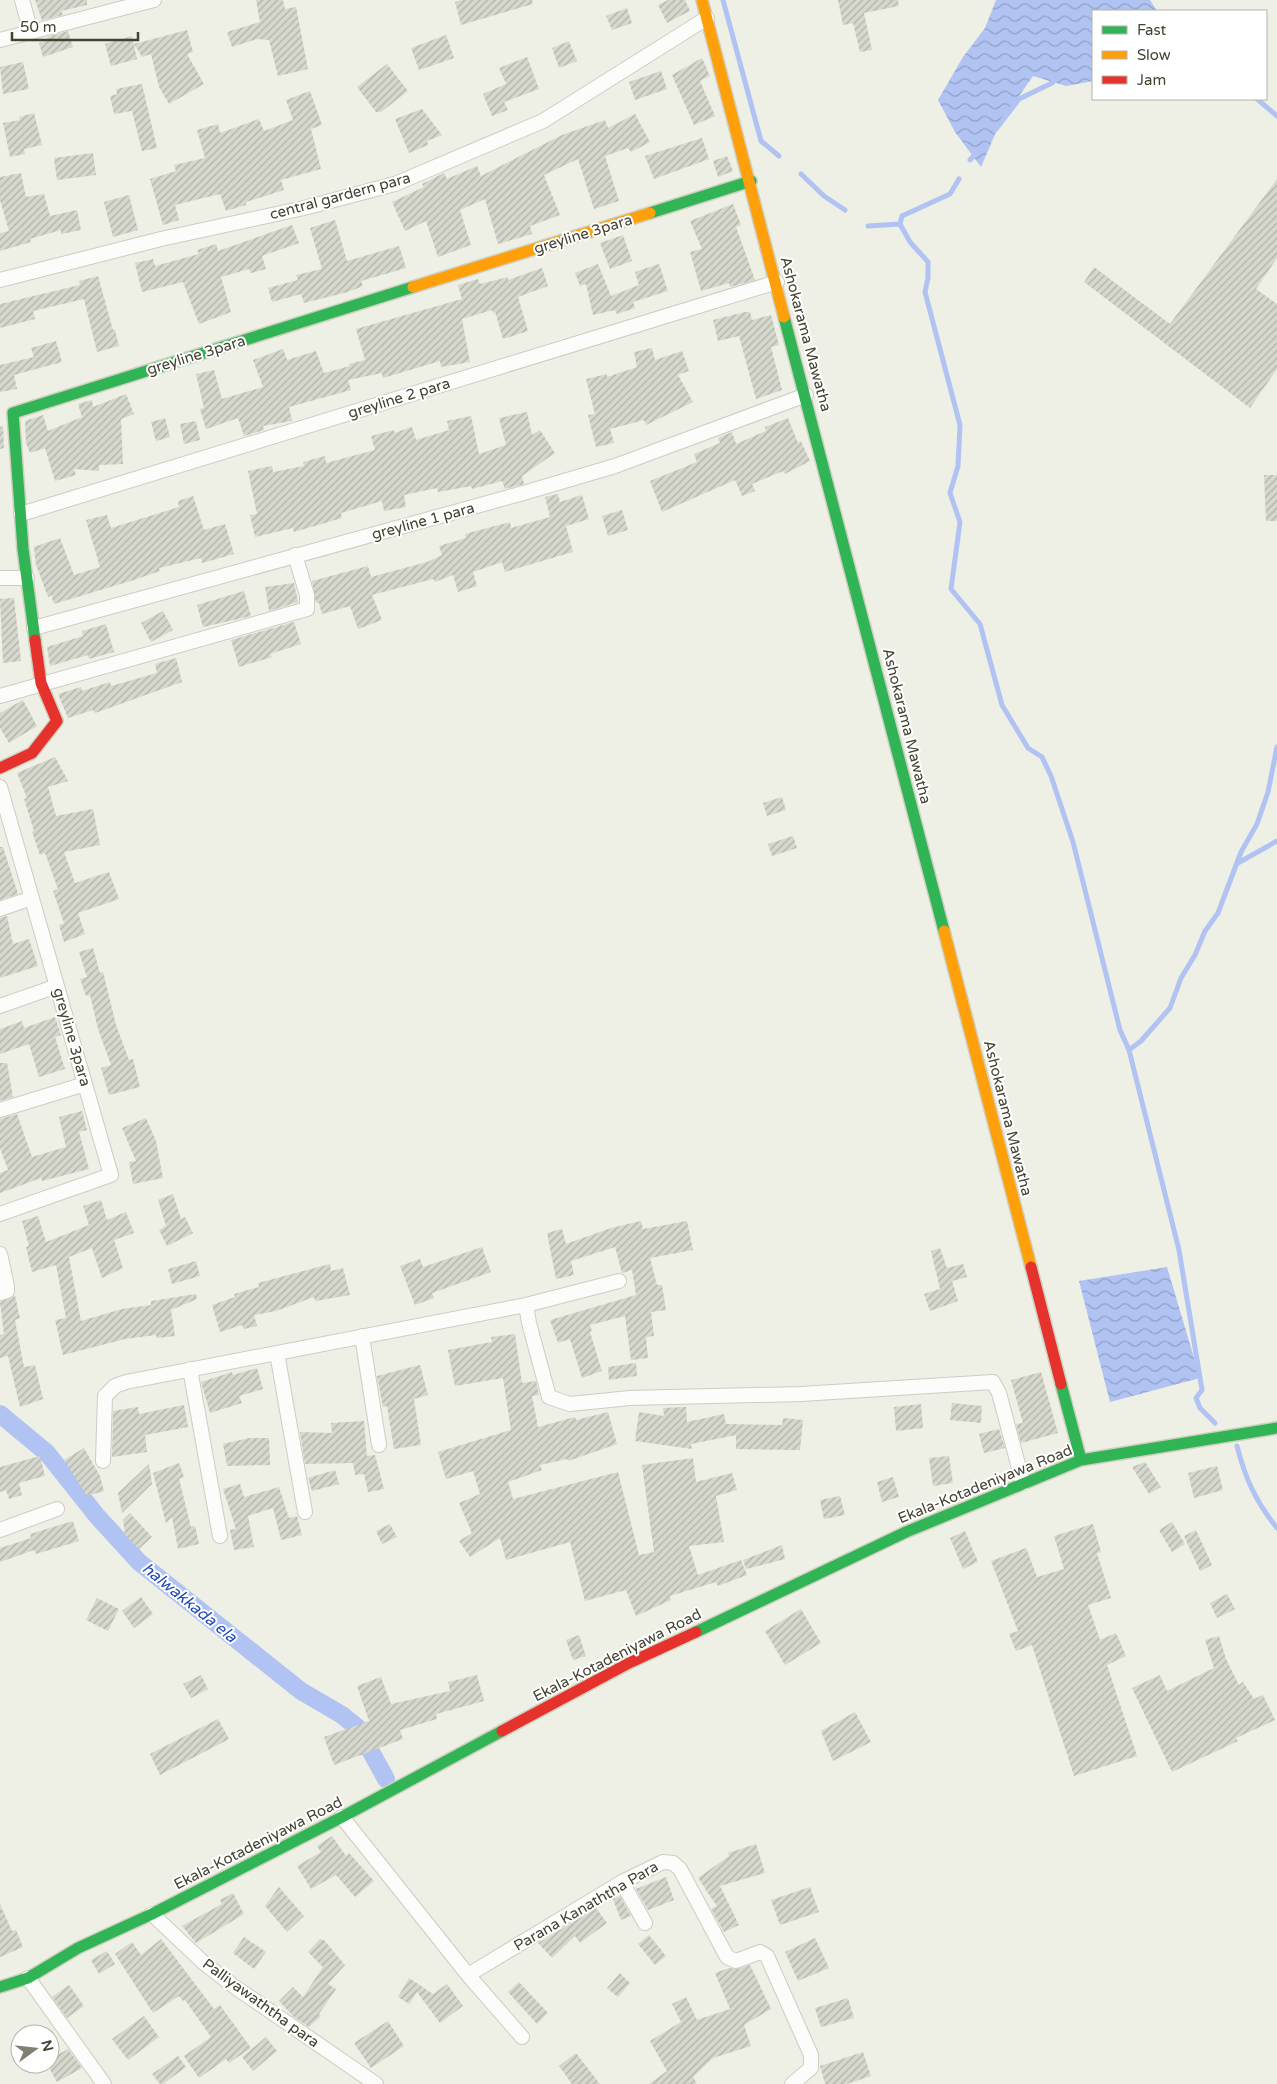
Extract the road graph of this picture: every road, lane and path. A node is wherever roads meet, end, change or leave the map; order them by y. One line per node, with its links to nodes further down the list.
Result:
1 (22, 0): 5 (street)
2 (154, 0): 5 (street)
3 (702, 0): 4 (street, Ashokarama Mawatha)
4 (707, 18): 7 (street, Ashokarama Mawatha); 8 (street, central gardern para)
5 (31, 32): 6 (street)
6 (0, 40)
7 (750, 182): 9 (street, Ashokarama Mawatha); 11 (street, greyline 3para)
8 (0, 280)
9 (777, 282): 10 (street, Ashokarama Mawatha); 11 (street, greyline 2 para)
10 (806, 396): 12 (street, greyline 1 para); 37 (street, Ashokarama Mawatha)
11 (21, 514): 14 (street, greyline 3para)
12 (295, 555): 15 (street, greyline 1 para); 16 (street)
13 (0, 578): 14 (street)
14 (27, 578): 15 (street, greyline 3para)
15 (34, 628): 16 (street, greyline 3para)
16 (41, 682): 17 (street); 18 (street, greyline 3para)
17 (0, 696)
18 (0, 768)
19 (0, 786): 20 (street, greyline 3para)
20 (3, 805): 21 (street, greyline 3para)
21 (32, 898): 22 (street); 23 (street, greyline 3para)
22 (0, 909)
23 (57, 986): 24 (street); 25 (street, greyline 3para)
24 (0, 1006)
25 (85, 1084): 26 (street); 27 (street, greyline 3para)
26 (0, 1110)
27 (0, 1214)
28 (0, 1254): 30 (street)
29 (619, 1281): 31 (street)
30 (0, 1293)
31 (526, 1305): 32 (street); 39 (street)
32 (362, 1336): 33 (street); 36 (street)
33 (277, 1353): 34 (street); 41 (street)
34 (190, 1369): 38 (street); 43 (street)
35 (1277, 1428): 37 (street, Ekala-Kotadeniyawa Road)
36 (380, 1445)
37 (1081, 1460): 39 (street, Ekala-Kotadeniyawa Road)
38 (104, 1461)
39 (1023, 1483): 44 (street, Ekala-Kotadeniyawa Road)
40 (57, 1509): 42 (street)
41 (305, 1512)
42 (0, 1530)
43 (220, 1536)
44 (342, 1817): 46 (street, Ekala-Kotadeniyawa Road); 48 (street)
45 (622, 1882): 47 (street); 48 (street, Parana Kanaththa Para); 54 (street, Parana Kanaththa Para)
46 (152, 1914): 49 (street, Ekala-Kotadeniyawa Road); 53 (street, Palliyawaththa para)
47 (645, 1923)
48 (468, 1975): 51 (street)
49 (28, 1978): 50 (street, Ekala-Kotadeniyawa Road); 52 (street)
50 (0, 1987)
51 (522, 2037)
52 (104, 2084)
53 (376, 2084)
54 (792, 2084)

